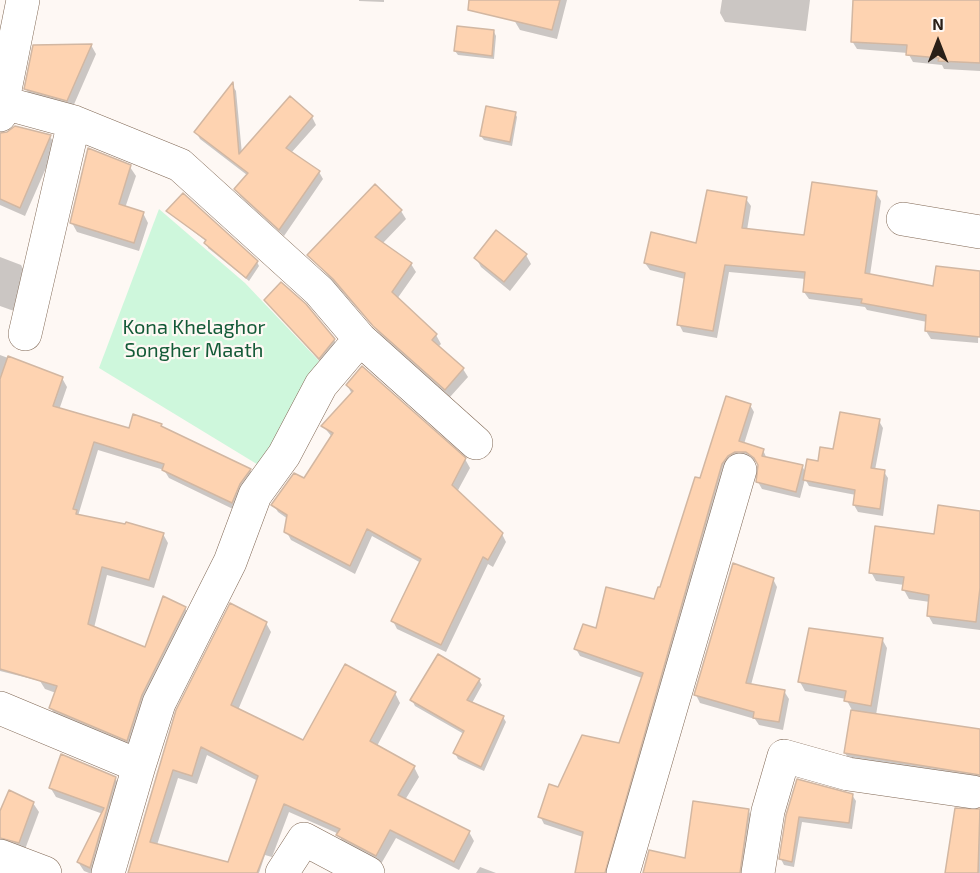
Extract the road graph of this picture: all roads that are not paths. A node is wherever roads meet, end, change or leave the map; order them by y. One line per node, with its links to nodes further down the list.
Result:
1 (23, 0): 2 (street)
2 (1, 107): 3 (street)
3 (74, 122): 6 (street); 7 (street)
4 (903, 219): 5 (street)
5 (980, 232)
6 (25, 334)
7 (360, 339): 8 (street); 11 (street)
8 (476, 443)
9 (740, 470): 18 (street)
10 (0, 708): 11 (street)
11 (140, 766): 15 (street)
12 (973, 792): 19 (street)
13 (0, 856): 14 (street)
14 (45, 873)
15 (108, 873)
16 (282, 873): 17 (street)
17 (368, 873)
18 (623, 873)
19 (760, 873)

